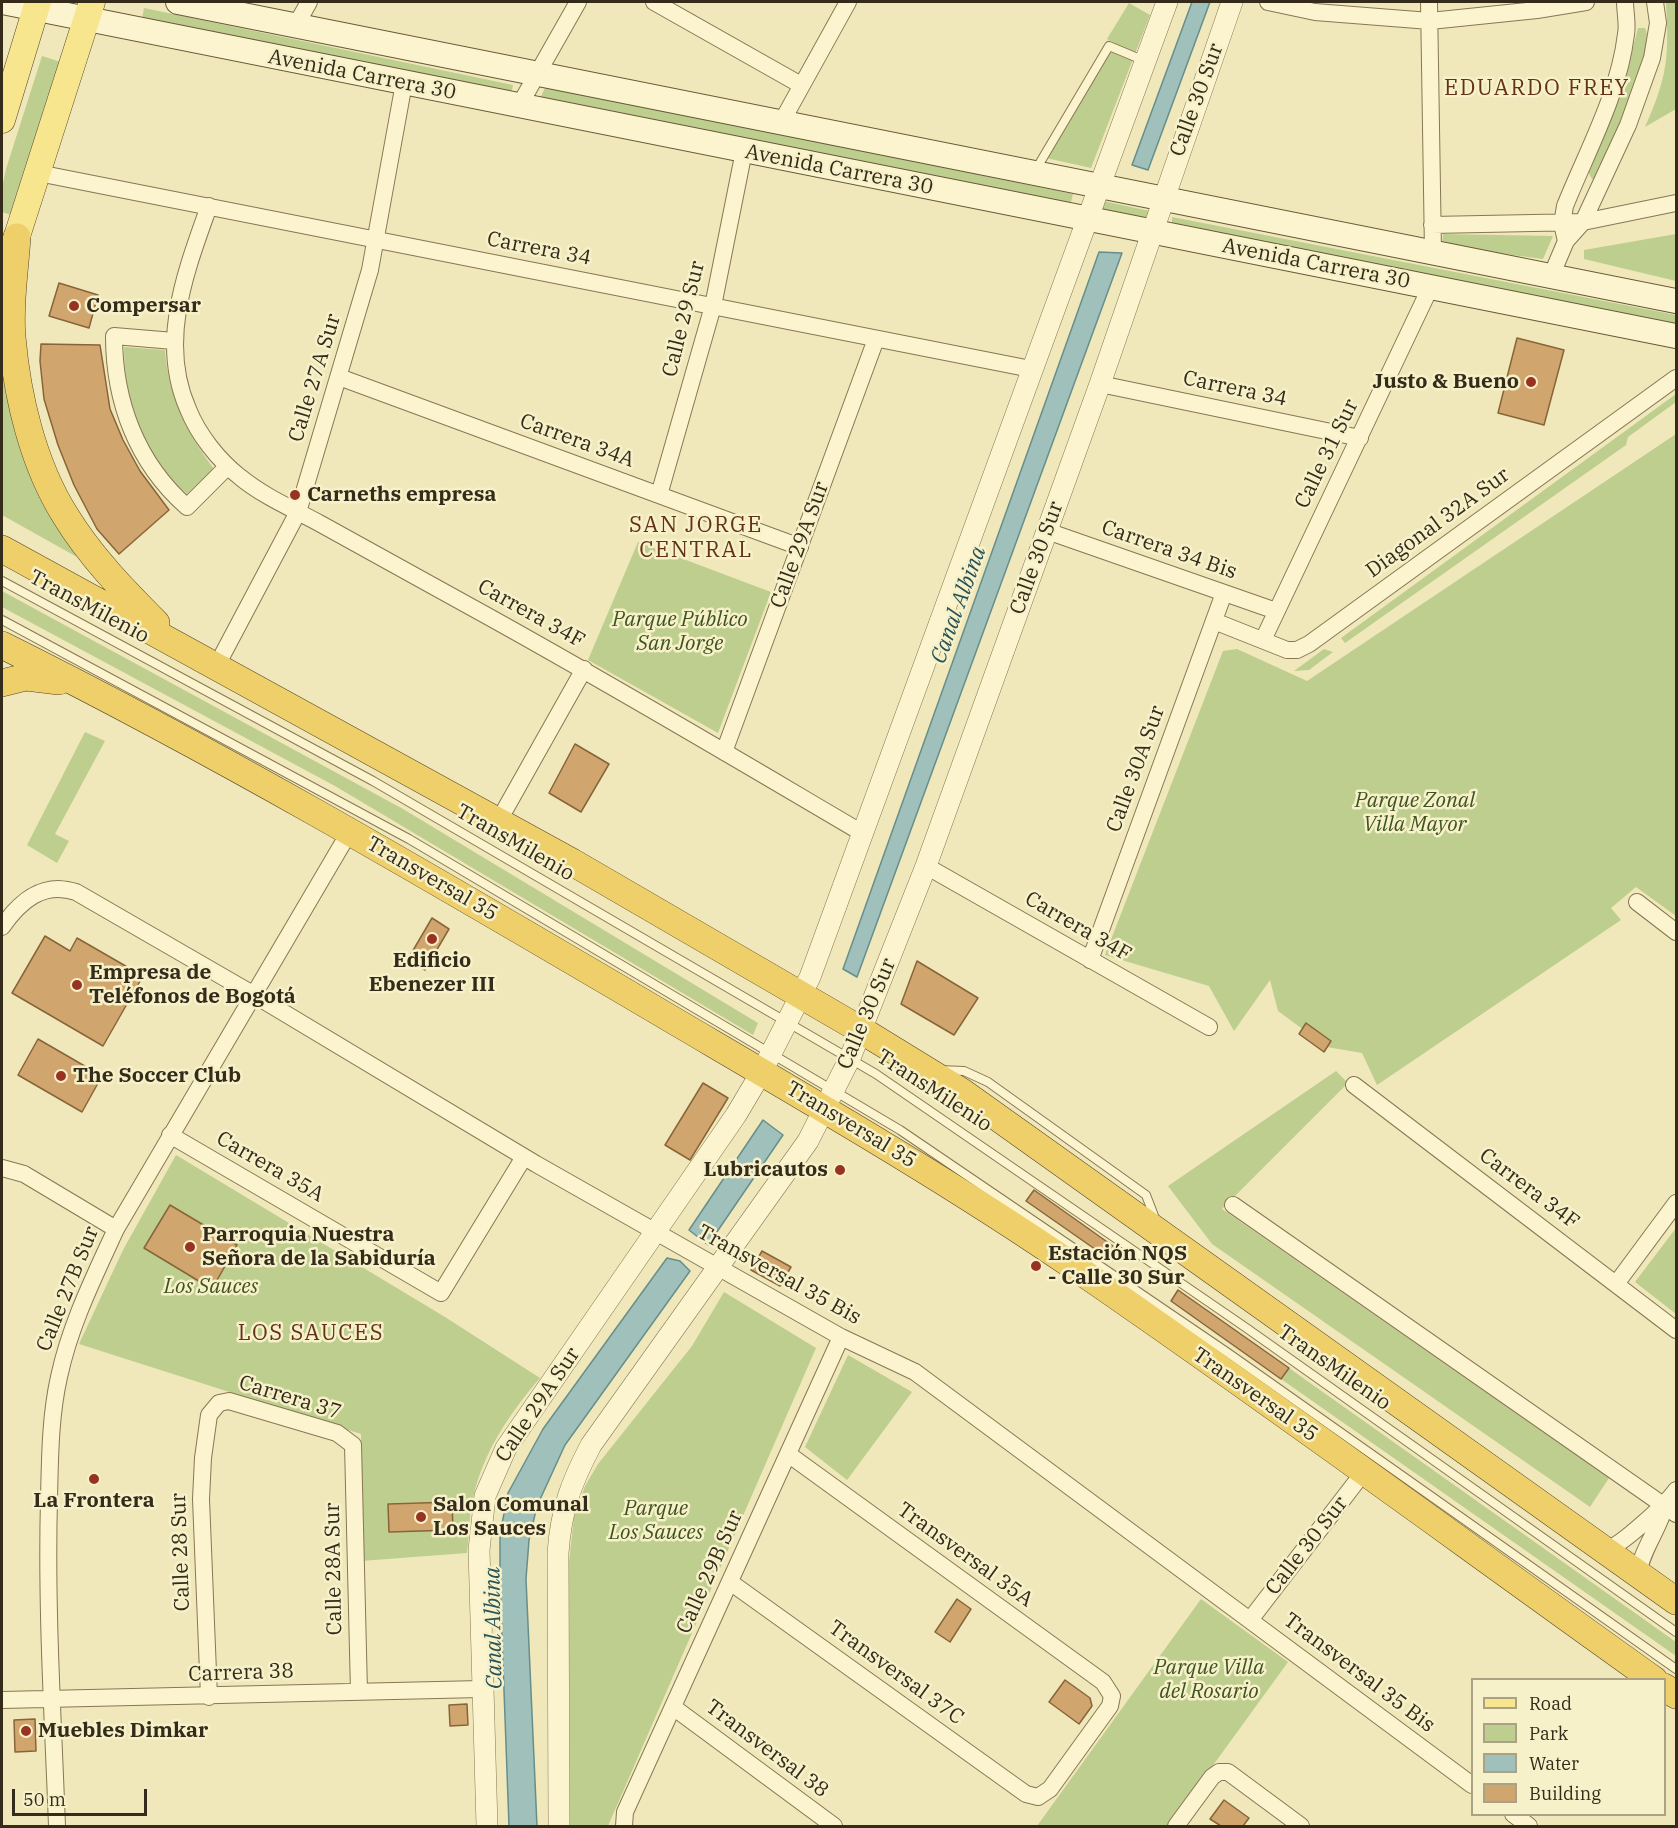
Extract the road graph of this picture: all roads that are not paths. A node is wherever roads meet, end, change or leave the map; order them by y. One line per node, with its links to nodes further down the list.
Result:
1 (2, 2): 14 (main road, Avenida Carrera 30)
2 (178, 2): 17 (main road, Avenida Carrera 30)
3 (309, 2): 17 (street)
4 (578, 2): 19 (street)
5 (654, 2): 21 (street)
6 (848, 2): 21 (street)
7 (1232, 2): 29 (street, Calle 30 Sur)
8 (1268, 2): 16 (street)
9 (1429, 2): 16 (street)
10 (1586, 2): 16 (street)
11 (1624, 2): 34 (street)
12 (1655, 2): 33 (street)
13 (1162, 3): 18 (street)
14 (37, 5): 15 (main road, Avenida Carrera 30); 23 (main road)
15 (89, 11): 20 (main road, Avenida Carrera 30); 26 (main road)
16 (1430, 21): 35 (street)
17 (296, 25): 19 (main road, Avenida Carrera 30)
18 (1145, 61): 27 (lane); 28 (street)
19 (538, 74): 22 (street); 24 (main road, Avenida Carrera 30)
20 (404, 83): 22 (main road, Avenida Carrera 30); 38 (street, Calle 27A Sur)
21 (801, 85): 24 (street)
22 (519, 106): 25 (main road, Avenida Carrera 30)
23 (2, 120)
24 (781, 123): 27 (main road, Avenida Carrera 30)
25 (744, 151): 32 (main road, Avenida Carrera 30); 45 (street, Calle 29 Sur)
26 (38, 173): 31 (street, Carrera 34); 37 (main road)
27 (1033, 174): 28 (main road, Avenida Carrera 30)
28 (1098, 186): 29 (main road, Avenida Carrera 30); 32 (street)
29 (1162, 200): 36 (street, Calle 30 Sur); 40 (main road, Avenida Carrera 30)
30 (1677, 203): 33 (street)
31 (209, 207): 38 (street, Carrera 34); 48 (street, Carrera 34F)
32 (1086, 219): 36 (main road, Avenida Carrera 30); 49 (street)
33 (1583, 222): 34 (street); 39 (street)
34 (1562, 224): 35 (street); 39 (street)
35 (1432, 225): 40 (street)
36 (1152, 233): 43 (main road, Avenida Carrera 30); 52 (street, Calle 30 Sur)
37 (17, 237): 42 (main road); 67 (highway)
38 (377, 240): 45 (street, Carrera 34); 50 (street, Calle 27A Sur)
39 (1566, 242): 41 (street)
40 (1433, 252): 41 (main road, Avenida Carrera 30)
41 (1552, 274): 44 (main road, Avenida Carrera 30)
42 (2, 285)
43 (1431, 286): 46 (main road, Avenida Carrera 30); 53 (street, Calle 31 Sur)
44 (1677, 301)
45 (713, 306): 47 (street, Carrera 34); 55 (street, Calle 29 Sur)
46 (1677, 336)
47 (876, 339): 49 (street, Carrera 34); 58 (street, Calle 29A Sur)
48 (174, 341): 54 (street, Carrera 34F); 54 (street)
49 (1030, 369): 75 (street)
50 (339, 377): 55 (street, Carrera 34A); 56 (street, Calle 27A Sur)
51 (1677, 378): 65 (street, Diagonal 32A Sur)
52 (1100, 384): 53 (street, Carrera 34); 57 (street, Calle 30 Sur)
53 (1360, 438): 62 (street, Calle 31 Sur)
54 (227, 467): 56 (street, Carrera 34F)
55 (658, 495): 58 (street, Carrera 34A)
56 (298, 512): 68 (street, Calle 27A Sur); 69 (street, Carrera 34F)
57 (1047, 531): 61 (street, Carrera 34 Bis); 76 (street, Calle 30 Sur)
58 (800, 547): 72 (street, Calle 29A Sur)
59 (2, 549): 67 (highway)
60 (2, 581): 83 (lane, TransMilenio)
61 (1224, 593): 62 (street, Carrera 34 Bis); 64 (street, Calle 30A Sur)
62 (1276, 611): 65 (street, Calle 31 Sur)
63 (2, 620): 87 (lane)
64 (1214, 621): 65 (street, Diagonal 32A Sur); 80 (street, Calle 30A Sur)
65 (1263, 640)
66 (2, 645): 71 (highway, Transversal 35)
67 (178, 646): 68 (highway)
68 (216, 667): 73 (highway)
69 (584, 669): 72 (street, Carrera 34F); 73 (street)
70 (2, 683): 71 (highway)
71 (87, 687): 74 (highway, Transversal 35)
72 (724, 752): 75 (street, Carrera 34F)
73 (498, 822): 81 (highway)
74 (350, 831): 82 (street, Calle 27B Sur); 87 (highway, Transversal 35)
75 (864, 834): 81 (street)
76 (926, 867): 80 (street, Carrera 34F); 85 (street, Calle 30 Sur)
77 (1637, 902): 79 (street)
78 (2, 927): 82 (street, Transversal 35 Bis)
79 (1677, 932)
80 (1090, 960): 84 (street, Carrera 34F)
81 (801, 994): 83 (street); 85 (highway)
82 (256, 996): 90 (street, Calle 27B Sur); 91 (street, Transversal 35 Bis)
83 (787, 1023): 86 (lane, TransMilenio); 87 (street)
84 (1209, 1027)
85 (861, 1030): 86 (street, Calle 30 Sur); 107 (highway)
86 (850, 1058): 89 (street, Calle 30 Sur); 112 (lane, TransMilenio)
87 (766, 1063): 89 (highway, Transversal 35); 96 (street, Calle 29A Sur)
88 (1354, 1085): 98 (street, Carrera 34F)
89 (829, 1100): 97 (street); 104 (highway, Transversal 35); 113 (lane)
90 (170, 1135): 91 (street, Carrera 35A); 95 (street, Calle 27B Sur)
91 (524, 1157): 96 (street, Transversal 35 Bis)
92 (2, 1168): 95 (street)
93 (1677, 1203): 98 (street)
94 (1233, 1205): 106 (street)
95 (116, 1229): 118 (street, Calle 27B Sur)
96 (664, 1236): 97 (street, Transversal 35 Bis); 115 (street, Calle 29A Sur)
97 (709, 1263): 100 (street, Transversal 35 Bis); 126 (street)
98 (1616, 1284): 99 (street, Carrera 34F)
99 (1677, 1330)
100 (841, 1338): 103 (street, Calle 29B Sur); 111 (street, Transversal 35 Bis)
101 (213, 1408): 102 (street, Carrera 37); 117 (street, Calle 28 Sur)
102 (353, 1445): 116 (street, Calle 28A Sur)
103 (788, 1454): 109 (street, Calle 29B Sur); 122 (street, Transversal 35A)
104 (1364, 1473): 111 (street, Calle 30 Sur); 114 (highway, Transversal 35)
105 (1677, 1490): 106 (street)
106 (1671, 1510): 107 (street); 108 (street)
107 (1605, 1550): 108 (highway)
108 (1640, 1574): 110 (highway)
109 (730, 1582): 120 (street, Calle 29B Sur); 122 (street, Transversal 37C)
110 (1677, 1601)
111 (1250, 1620): 121 (street, Transversal 35 Bis)
112 (1677, 1632)
113 (1677, 1669)
114 (1651, 1678)
115 (482, 1689): 116 (street, Carrera 38); 125 (street, Calle 29A Sur)
116 (359, 1692): 117 (street, Carrera 38)
117 (209, 1697): 118 (street, Carrera 38)
118 (52, 1698): 119 (street, Carrera 38); 124 (street, Calle 27B Sur)
119 (2, 1700)
120 (673, 1707): 127 (street, Calle 29B Sur); 128 (street, Transversal 38)
121 (1471, 1784)
122 (1038, 1797)
123 (1514, 1816): 131 (street)
124 (57, 1827)
125 (487, 1827)
126 (559, 1827)
127 (624, 1827)
128 (834, 1827)
129 (1176, 1827): 130 (street)
130 (1301, 1827)
131 (1529, 1827)

